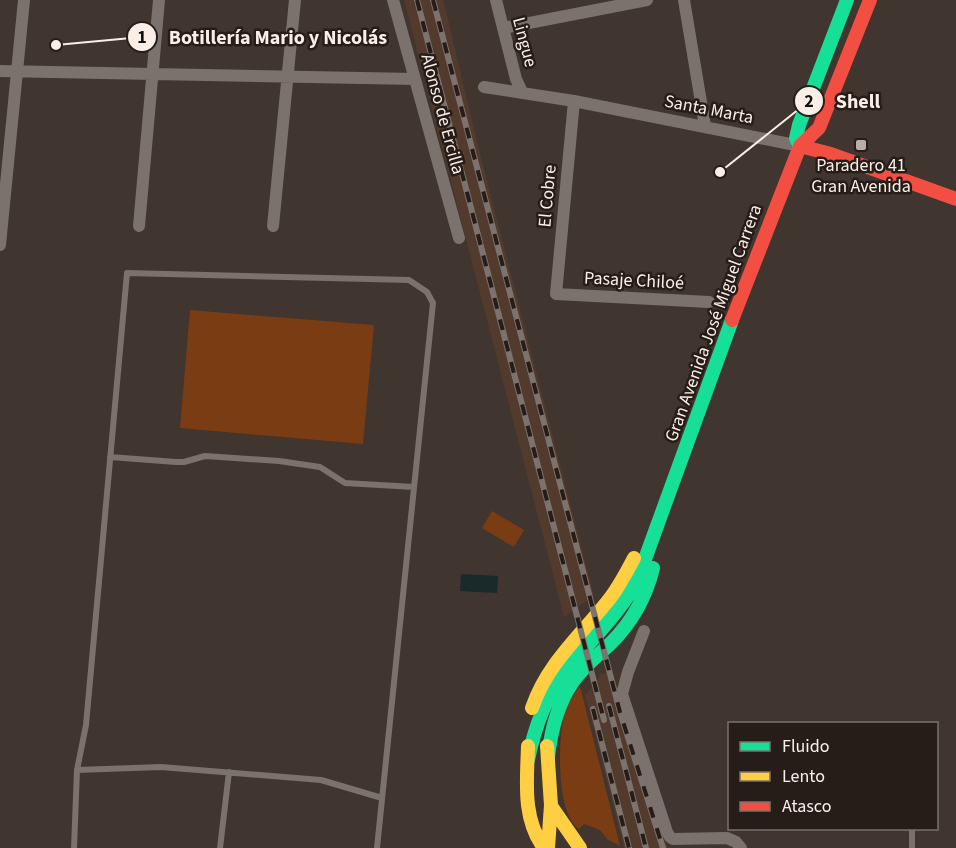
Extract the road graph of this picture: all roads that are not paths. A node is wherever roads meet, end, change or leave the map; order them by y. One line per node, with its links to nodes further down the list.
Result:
1 (24, 0): 12 (street)
2 (159, 0): 13 (street)
3 (296, 0): 14 (street)
4 (393, 0): 15 (street, Alonso de Ercilla)
5 (496, 0): 10 (street, Lingue)
6 (647, 0): 10 (street)
7 (684, 0): 19 (street)
8 (847, 0): 20 (main road, Gran Avenida José Miguel Carrera)
9 (870, 0): 20 (main road, Gran Avenida José Miguel Carrera)
10 (503, 28): 17 (street, Lingue)
11 (0, 71): 12 (street)
12 (17, 72): 13 (street); 21 (street)
13 (152, 76): 14 (street); 23 (street)
14 (288, 78): 15 (street); 24 (street)
15 (415, 79): 25 (street, Alonso de Ercilla)
16 (484, 87): 17 (street, Santa Marta)
17 (522, 92): 18 (street, Santa Marta)
18 (574, 101): 19 (street, Santa Marta); 27 (street, El Cobre)
19 (705, 126): 20 (street, Santa Marta)
20 (800, 146): 22 (main road, Santa Marta); 31 (main road, Gran Avenida José Miguel Carrera)
21 (3, 179): 26 (street)
22 (956, 199)
23 (139, 226)
24 (273, 226)
25 (459, 238)
26 (0, 245)
27 (556, 294): 28 (street, Pasaje Chiloé)
28 (709, 302)
29 (110, 457): 30 (lane); 30 (lane); 36 (lane)
30 (414, 487): 38 (lane)
31 (663, 513): 33 (main road, Gran Avenida José Miguel Carrera); 34 (main road, Gran Avenida José Miguel Carrera); 35 (main road, Gran Avenida José Miguel Carrera)
32 (644, 631): 46 (street)
33 (552, 692): 34 (main road, Gran Avenida José Miguel Carrera); 35 (main road, Gran Avenida José Miguel Carrera)
34 (548, 757): 39 (main road, Gran Avenida José Miguel Carrera)
35 (528, 760): 44 (main road, Gran Avenida José Miguel Carrera)
36 (77, 770): 37 (lane); 41 (lane)
37 (229, 772): 38 (lane); 42 (lane)
38 (382, 798): 43 (lane)
39 (551, 805): 44 (main road, Gran Avenida José Miguel Carrera); 45 (main road)
40 (912, 830): 47 (lane)
41 (74, 848)
42 (220, 848)
43 (377, 848)
44 (546, 848)
45 (580, 848)
46 (741, 848)
47 (912, 848)

